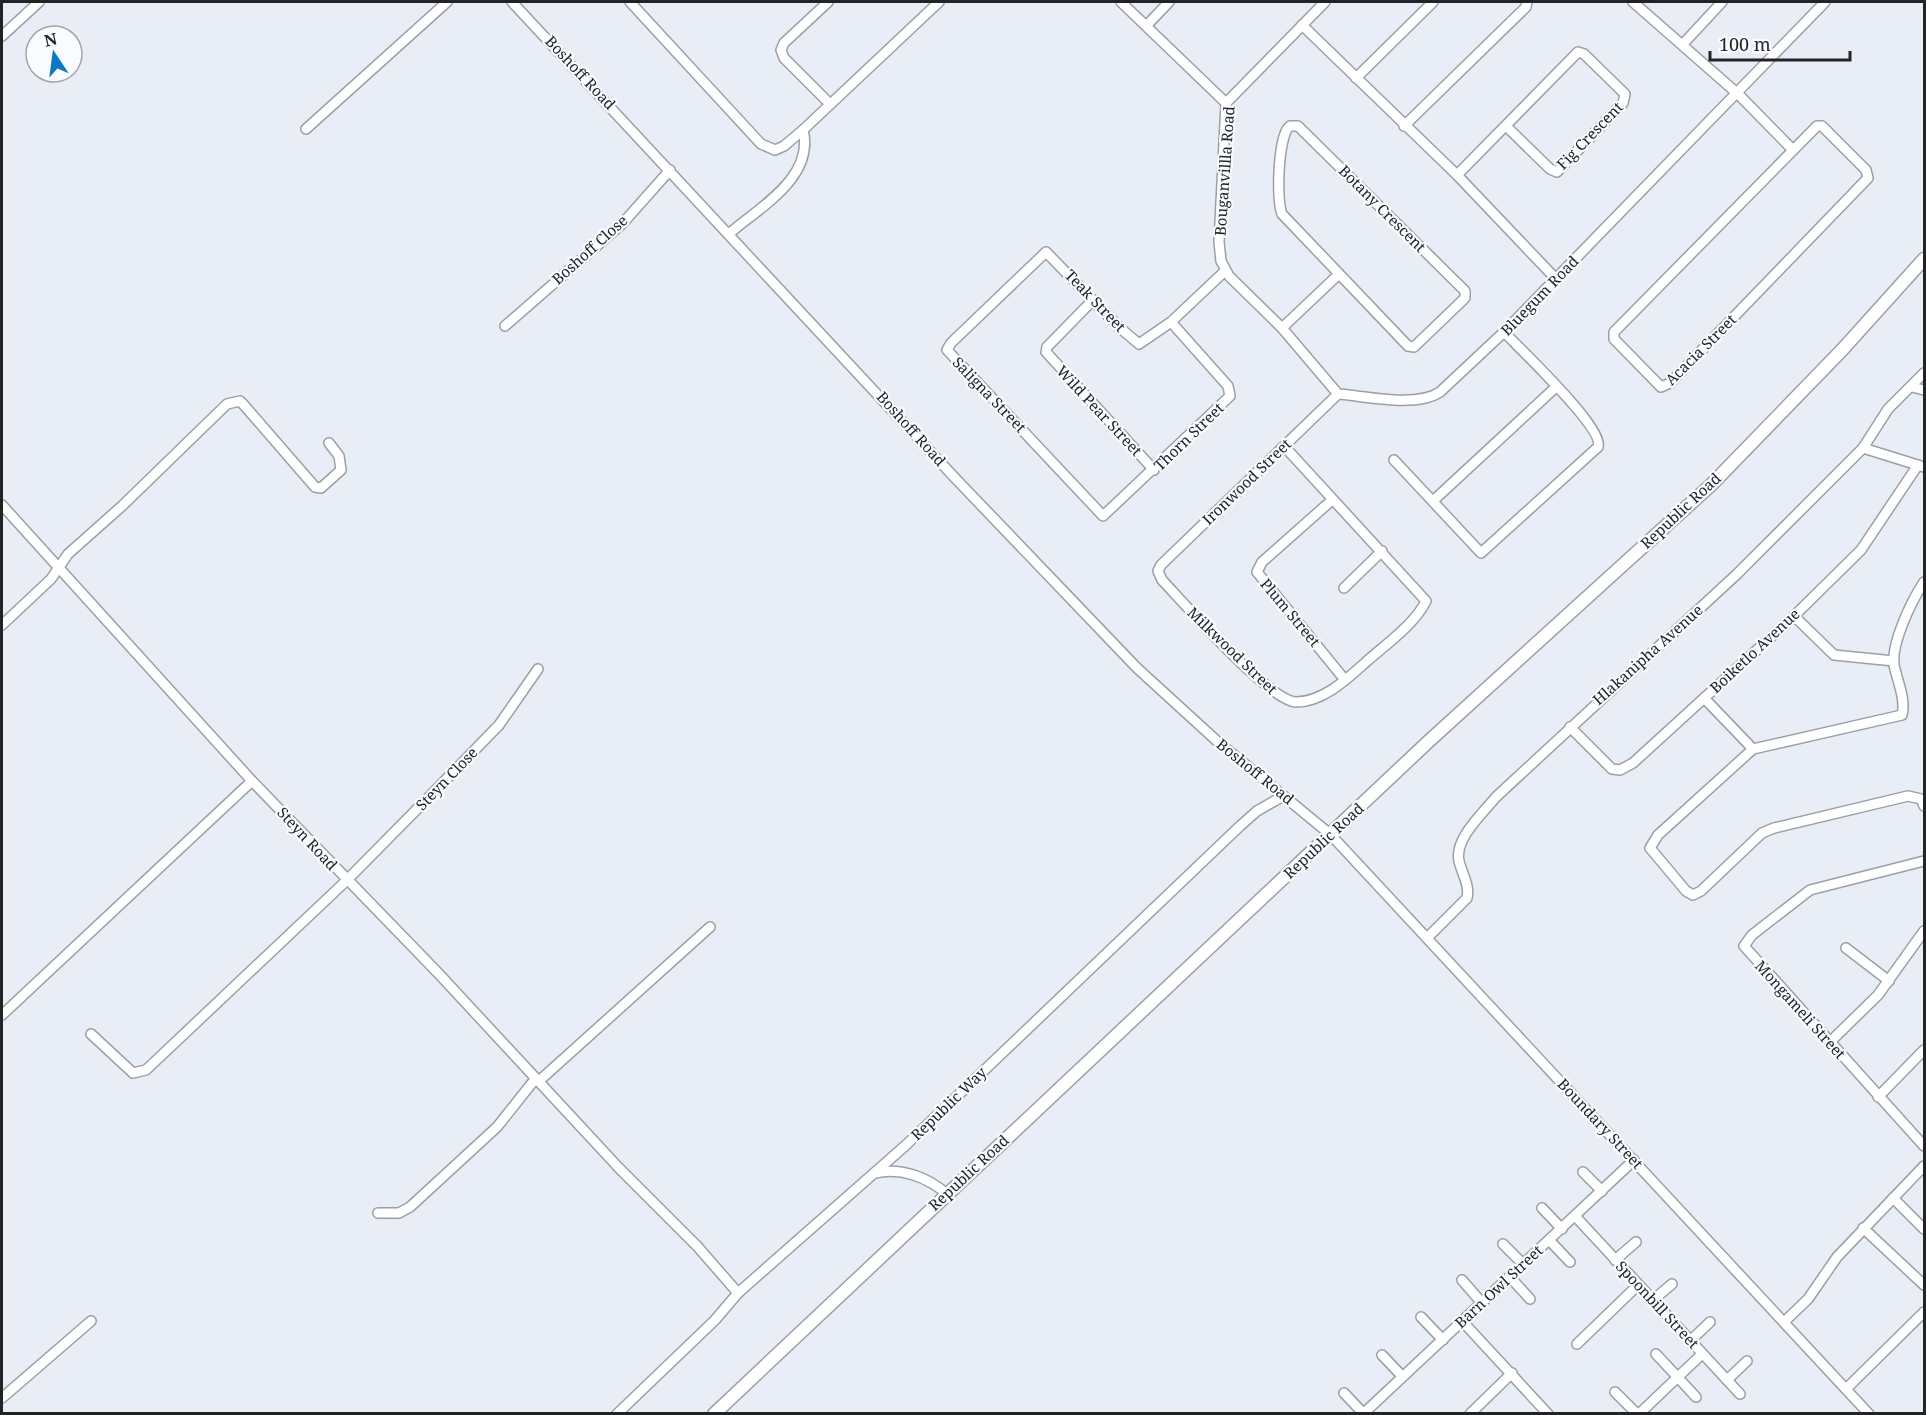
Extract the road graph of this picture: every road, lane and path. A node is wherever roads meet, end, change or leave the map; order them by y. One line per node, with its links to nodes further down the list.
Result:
1 (39, 2): 17 (street)
2 (447, 2): 25 (street)
3 (512, 2): 28 (street, Boshoff Road)
4 (630, 2): 26 (street)
5 (828, 2): 22 (street)
6 (939, 2): 22 (street)
7 (1121, 2): 15 (street)
8 (1168, 2): 15 (street)
9 (1325, 2): 16 (street, Bouganvillla Road)
10 (1433, 2): 19 (street)
11 (1527, 2): 23 (street)
12 (1633, 2): 18 (street)
13 (1722, 2): 18 (street)
14 (1825, 2): 20 (street, Bluegum Road)
15 (1147, 25): 21 (street)
16 (1302, 25): 19 (street); 21 (street, Bouganvillla Road)
17 (2, 36)
18 (1683, 44): 20 (street)
19 (1356, 78): 23 (street)
20 (1738, 94): 27 (street); 35 (street, Bluegum Road)
21 (1226, 103): 33 (street, Bouganvillla Road)
22 (830, 104): 26 (street)
23 (1404, 126): 29 (street)
24 (1506, 126): 24 (street, Fig Crescent); 29 (street)
25 (306, 129)
26 (802, 130): 30 (street)
27 (1793, 150): 27 (street, Acacia Street)
28 (670, 170): 30 (street, Boshoff Road); 38 (street, Boshoff Close)
29 (1457, 175): 35 (street)
30 (730, 233): 70 (street, Boshoff Road)
31 (1047, 252): 36 (street, Teak Street); 55 (street, Saligna Street)
32 (1924, 259): 72 (street, Republic Road)
33 (1225, 271): 37 (street, Teak Street); 39 (street)
34 (1339, 274): 34 (street, Botany Crescent); 39 (street)
35 (1556, 279): 40 (street, Bluegum Road)
36 (1094, 300): 37 (street, Teak Street); 51 (street, Wild Pear Street)
37 (1171, 322): 51 (street, Thorn Street)
38 (505, 326)
39 (1282, 328): 45 (street)
40 (1504, 332): 42 (street); 45 (street, Bluegum Road)
41 (1924, 373): 43 (street, Hlakanipha Avenue)
42 (1556, 387): 53 (street); 53 (street)
43 (1912, 387): 44 (street); 48 (street, Hlakanipha Avenue)
44 (1924, 390)
45 (1338, 394): 47 (street, Ironwood Street)
46 (329, 443): 57 (street)
47 (1284, 446): 52 (street); 58 (street, Ironwood Street)
48 (1863, 448): 50 (street); 67 (street, Hlakanipha Avenue)
49 (1394, 460): 53 (street)
50 (1921, 466): 61 (street, Boiketlo Avenue)
51 (1154, 470): 55 (street, Thorn Street)
52 (1332, 500): 56 (street); 65 (street, Plum Street)
53 (1434, 500)
54 (2, 505): 57 (street, Steyn Road)
55 (1102, 516)
56 (1382, 551): 60 (street); 65 (street, Milkwood Street)
57 (60, 568): 62 (street); 69 (street, Steyn Road)
58 (1158, 571): 65 (street, Milkwood Street)
59 (1924, 582): 63 (street)
60 (1344, 588)
61 (1794, 616): 63 (street); 66 (street, Boiketlo Avenue)
62 (2, 626)
63 (1893, 661): 68 (street)
64 (538, 669): 74 (street, Steyn Close)
65 (1345, 680)
66 (1704, 698): 67 (street, Boiketlo Avenue); 68 (street)
67 (1570, 727): 77 (street, Hlakanipha Avenue)
68 (1753, 750): 71 (street)
69 (252, 781): 74 (street, Steyn Road); 80 (street)
70 (1283, 796): 72 (street, Boshoff Road); 90 (street, Republic Way)
71 (1923, 803)
72 (1331, 835): 77 (street, Boundary Street); 92 (street, Republic Road)
73 (1924, 861): 82 (street, Mongameli Street)
74 (346, 881): 81 (street, Steyn Close); 84 (street, Steyn Road)
75 (710, 927): 84 (street)
76 (1924, 932): 79 (street)
77 (1428, 937): 87 (street, Boundary Street)
78 (1846, 948): 79 (street)
79 (1888, 981): 82 (street)
80 (2, 1015)
81 (91, 1034)
82 (1830, 1042): 85 (street, Mongameli Street)
83 (1924, 1052): 85 (street)
84 (537, 1080): 95 (street); 111 (street, Steyn Road)
85 (1878, 1097): 86 (street, Mongameli Street)
86 (1924, 1146)
87 (1634, 1160): 91 (street, Barn Owl Street); 121 (street, Boundary Street)
88 (1924, 1166): 93 (street)
89 (1582, 1172): 91 (street)
90 (875, 1173): 92 (street); 111 (street, Republic Way)
91 (1602, 1191): 96 (street, Barn Owl Street)
92 (947, 1194): 141 (street, Republic Road)
93 (1893, 1198): 98 (street); 99 (street)
94 (1542, 1208): 97 (street)
95 (378, 1213)
96 (1575, 1216): 97 (street, Barn Owl Street); 103 (street, Spoonbill Street)
97 (1562, 1228): 100 (street, Barn Owl Street)
98 (1863, 1228): 109 (street); 121 (street)
99 (1924, 1229)
100 (1549, 1240): 104 (street); 105 (street, Barn Owl Street)
101 (1636, 1242): 103 (street)
102 (1503, 1244): 105 (street)
103 (1615, 1260): 110 (street, Spoonbill Street)
104 (1570, 1262)
105 (1523, 1264): 106 (street, Barn Owl Street)
106 (1510, 1277): 112 (street); 114 (street, Barn Owl Street)
107 (1462, 1280): 114 (street)
108 (1672, 1284): 113 (street)
109 (1924, 1285)
110 (1638, 1286): 113 (street, Spoonbill Street); 125 (street)
111 (738, 1293): 140 (street, Republic Way)
112 (1530, 1299)
113 (1653, 1300): 124 (street, Spoonbill Street)
114 (1482, 1303): 119 (street, Barn Owl Street)
115 (1924, 1312): 117 (street)
116 (1421, 1317): 123 (street)
117 (1916, 1320): 122 (street); 134 (street)
118 (91, 1321): 139 (street)
119 (1463, 1322): 123 (street, Barn Owl Street); 130 (street)
120 (1710, 1322): 124 (street)
121 (1784, 1322): 134 (street, Boundary Street)
122 (1924, 1327)
123 (1443, 1340): 131 (street, Barn Owl Street)
124 (1690, 1341): 127 (street, Spoonbill Street)
125 (1577, 1344)
126 (1656, 1354): 132 (street)
127 (1702, 1354): 132 (street); 133 (street, Spoonbill Street)
128 (1382, 1355): 131 (street)
129 (1748, 1361): 133 (street)
130 (1512, 1373): 143 (street); 144 (street)
131 (1402, 1376): 142 (street, Barn Owl Street)
132 (1677, 1377): 138 (street); 145 (street)
133 (1727, 1380): 137 (street, Spoonbill Street)
134 (1846, 1389): 146 (street, Boundary Street)
135 (1615, 1392): 145 (street)
136 (1344, 1393): 142 (street)
137 (1740, 1394)
138 (1696, 1397)
139 (2, 1398)
140 (617, 1413)
141 (714, 1413)
142 (1363, 1413)
143 (1470, 1413)
144 (1548, 1413)
145 (1638, 1413)
146 (1869, 1413)

